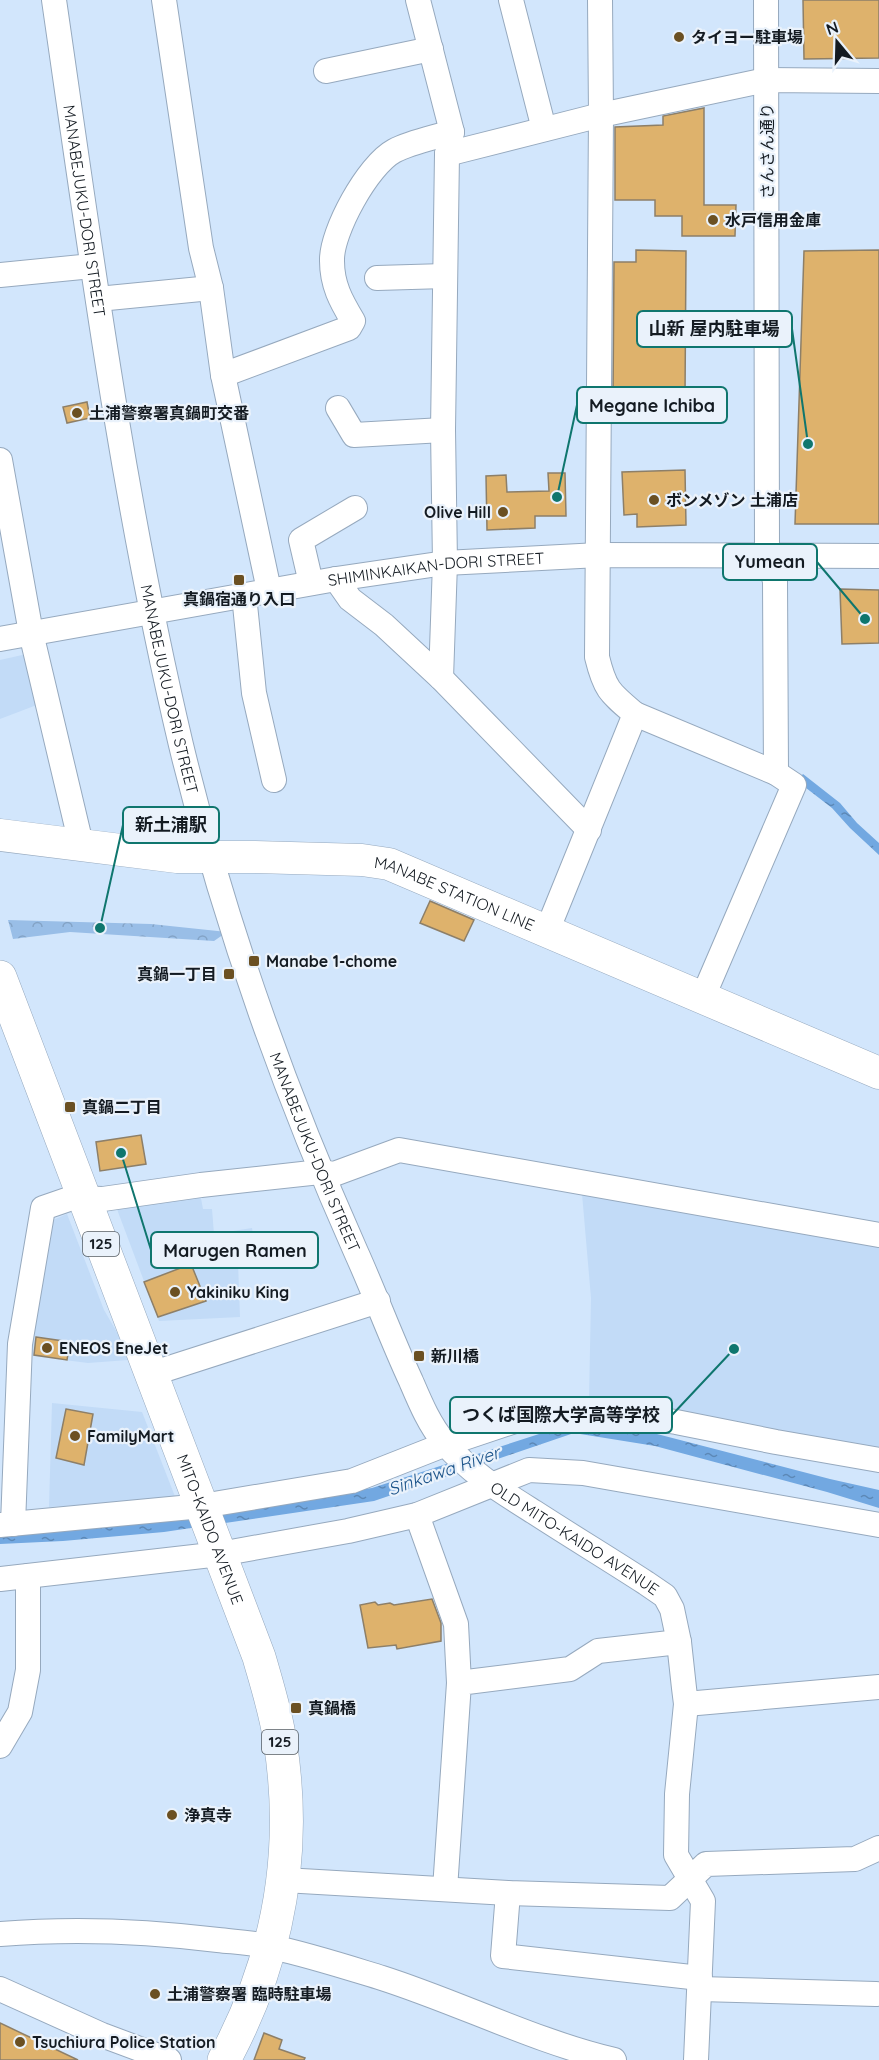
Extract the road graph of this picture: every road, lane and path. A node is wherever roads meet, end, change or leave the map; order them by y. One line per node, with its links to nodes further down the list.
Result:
1 (54, 0): 14 (street, MANABEJUKU-DORI STREET)
2 (164, 0): 18 (street)
3 (418, 0): 7 (street)
4 (511, 0): 12 (street)
5 (600, 0): 11 (street)
6 (766, 0): 9 (street, さんさん通り)
7 (431, 50): 8 (street); 13 (street)
8 (326, 71)
9 (766, 80): 10 (street); 11 (street); 26 (street, さんさん通り)
10 (879, 81)
11 (601, 115): 12 (street); 25 (street)
12 (544, 129): 13 (street)
13 (449, 143): 16 (street); 20 (street)
14 (92, 266): 15 (street); 19 (street, MANABEJUKU-DORI STREET)
15 (0, 275)
16 (445, 276): 17 (street); 22 (street)
17 (377, 278)
18 (211, 288): 19 (street); 20 (street)
19 (98, 299): 33 (street, MANABEJUKU-DORI STREET)
20 (223, 375): 31 (street)
21 (338, 408): 22 (street)
22 (443, 430): 28 (street)
23 (0, 460): 34 (street)
24 (355, 508): 30 (street)
25 (598, 555): 26 (street, SHIMINKAIKAN-DORI STREET); 28 (street, SHIMINKAIKAN-DORI STREET); 37 (street)
26 (767, 555): 27 (street, SHIMINKAIKAN-DORI STREET); 38 (street, さんさん通り)
27 (879, 556)
28 (445, 563): 29 (street, SHIMINKAIKAN-DORI STREET); 36 (street)
29 (336, 579): 30 (street, SHIMINKAIKAN-DORI STREET); 36 (street)
30 (311, 583): 31 (street, SHIMINKAIKAN-DORI STREET)
31 (269, 590): 32 (street, SHIMINKAIKAN-DORI STREET)
32 (244, 595): 33 (street, SHIMINKAIKAN-DORI STREET); 39 (street)
33 (153, 611): 34 (street, SHIMINKAIKAN-DORI STREET); 43 (street, MANABEJUKU-DORI STREET)
34 (31, 633): 35 (street, SHIMINKAIKAN-DORI STREET); 42 (street)
35 (0, 639)
36 (441, 678): 40 (street)
37 (635, 714): 38 (street); 40 (street)
38 (776, 773): 46 (street)
39 (273, 780)
40 (589, 830): 44 (street)
41 (0, 835): 42 (main road, MANABE STATION LINE)
42 (81, 844): 43 (main road, MANABE STATION LINE)
43 (211, 858): 44 (main road, MANABE STATION LINE); 48 (street, MANABEJUKU-DORI STREET)
44 (547, 931): 46 (main road, MANABE STATION LINE)
45 (0, 977): 49 (highway, MITO-KAIDO AVENUE / 125)
46 (702, 999): 47 (main road, MANABE STATION LINE)
47 (879, 1074)
48 (320, 1172): 49 (street); 50 (street); 51 (street, MANABEJUKU-DORI STREET)
49 (83, 1199): 52 (highway, MITO-KAIDO AVENUE / 125); 58 (street)
50 (879, 1235)
51 (378, 1301): 52 (street); 53 (street, MANABEJUKU-DORI STREET)
52 (151, 1374): 56 (highway, MITO-KAIDO AVENUE / 125)
53 (451, 1450): 54 (street); 55 (street, OLD MITO-KAIDO AVENUE); 56 (street)
54 (879, 1460)
55 (486, 1481): 57 (street); 59 (street); 63 (street, OLD MITO-KAIDO AVENUE)
56 (203, 1508): 58 (street); 60 (highway, MITO-KAIDO AVENUE / 125)
57 (417, 1515): 60 (street); 64 (street)
58 (6, 1525)
59 (879, 1526)
60 (218, 1550): 61 (street); 70 (highway, MITO-KAIDO AVENUE / 125)
61 (28, 1576): 62 (street); 67 (street)
62 (0, 1579)
63 (679, 1642): 64 (street); 66 (street, OLD MITO-KAIDO AVENUE)
64 (459, 1683): 72 (street)
65 (879, 1687): 66 (street)
66 (686, 1704): 71 (street, OLD MITO-KAIDO AVENUE)
67 (10, 1706): 68 (street)
68 (0, 1746)
69 (879, 1848): 71 (street)
70 (284, 1880): 72 (street); 75 (highway, MITO-KAIDO AVENUE / 125)
71 (690, 1880): 73 (street); 76 (street, OLD MITO-KAIDO AVENUE)
72 (445, 1889): 73 (street)
73 (508, 1893): 76 (street)
74 (0, 1934): 75 (street)
75 (271, 1946): 80 (highway, MITO-KAIDO AVENUE / 125); 81 (street)
76 (700, 1984): 78 (street); 82 (street, OLD MITO-KAIDO AVENUE)
77 (0, 1989): 79 (street)
78 (876, 1994)
79 (169, 2060)
80 (224, 2060)
81 (614, 2060)
82 (696, 2060)

